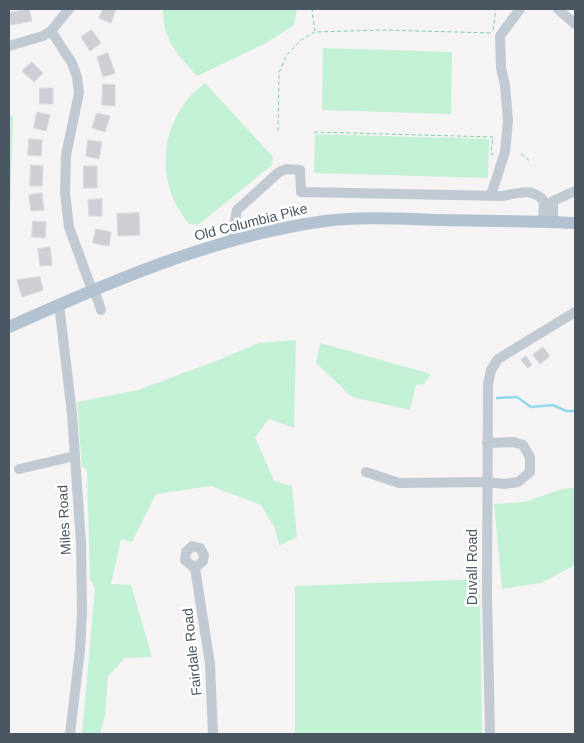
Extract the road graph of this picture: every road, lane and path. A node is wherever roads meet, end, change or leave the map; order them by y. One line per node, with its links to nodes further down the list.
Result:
1 (69, 9): 7 (street)
2 (314, 9): 8 (path)
3 (496, 9): 8 (path)
4 (520, 9): 16 (street)
5 (558, 9): 6 (street)
6 (575, 24)
7 (51, 31): 9 (street); 22 (street)
8 (315, 32): 10 (path)
9 (9, 46)
10 (278, 131)
11 (314, 132): 13 (path)
12 (521, 154): 14 (path)
13 (496, 156)
14 (531, 162)
15 (575, 191): 18 (street)
16 (492, 195): 17 (street); 18 (street)
17 (235, 216): 20 (street); 21 (street)
18 (548, 222): 19 (main road, Old Columbia Pike); 20 (main road, Old Columbia Pike)
19 (575, 223)
20 (244, 239): 21 (main road, Old Columbia Pike)
21 (231, 242): 22 (main road, Old Columbia Pike)
22 (93, 290): 23 (main road, Old Columbia Pike); 24 (street)
23 (59, 304): 26 (main road, Old Columbia Pike); 28 (street, Miles Road)
24 (101, 310)
25 (575, 312): 27 (street, Duvall Road)
26 (9, 327)
27 (487, 443): 31 (street, Duvall Road); 31 (street)
28 (75, 456): 29 (street); 33 (street, Miles Road)
29 (19, 469)
30 (366, 472): 31 (street)
31 (487, 482): 35 (street, Duvall Road)
32 (195, 568): 34 (street, Fairdale Road)
33 (70, 734)
34 (213, 734)
35 (490, 734)

